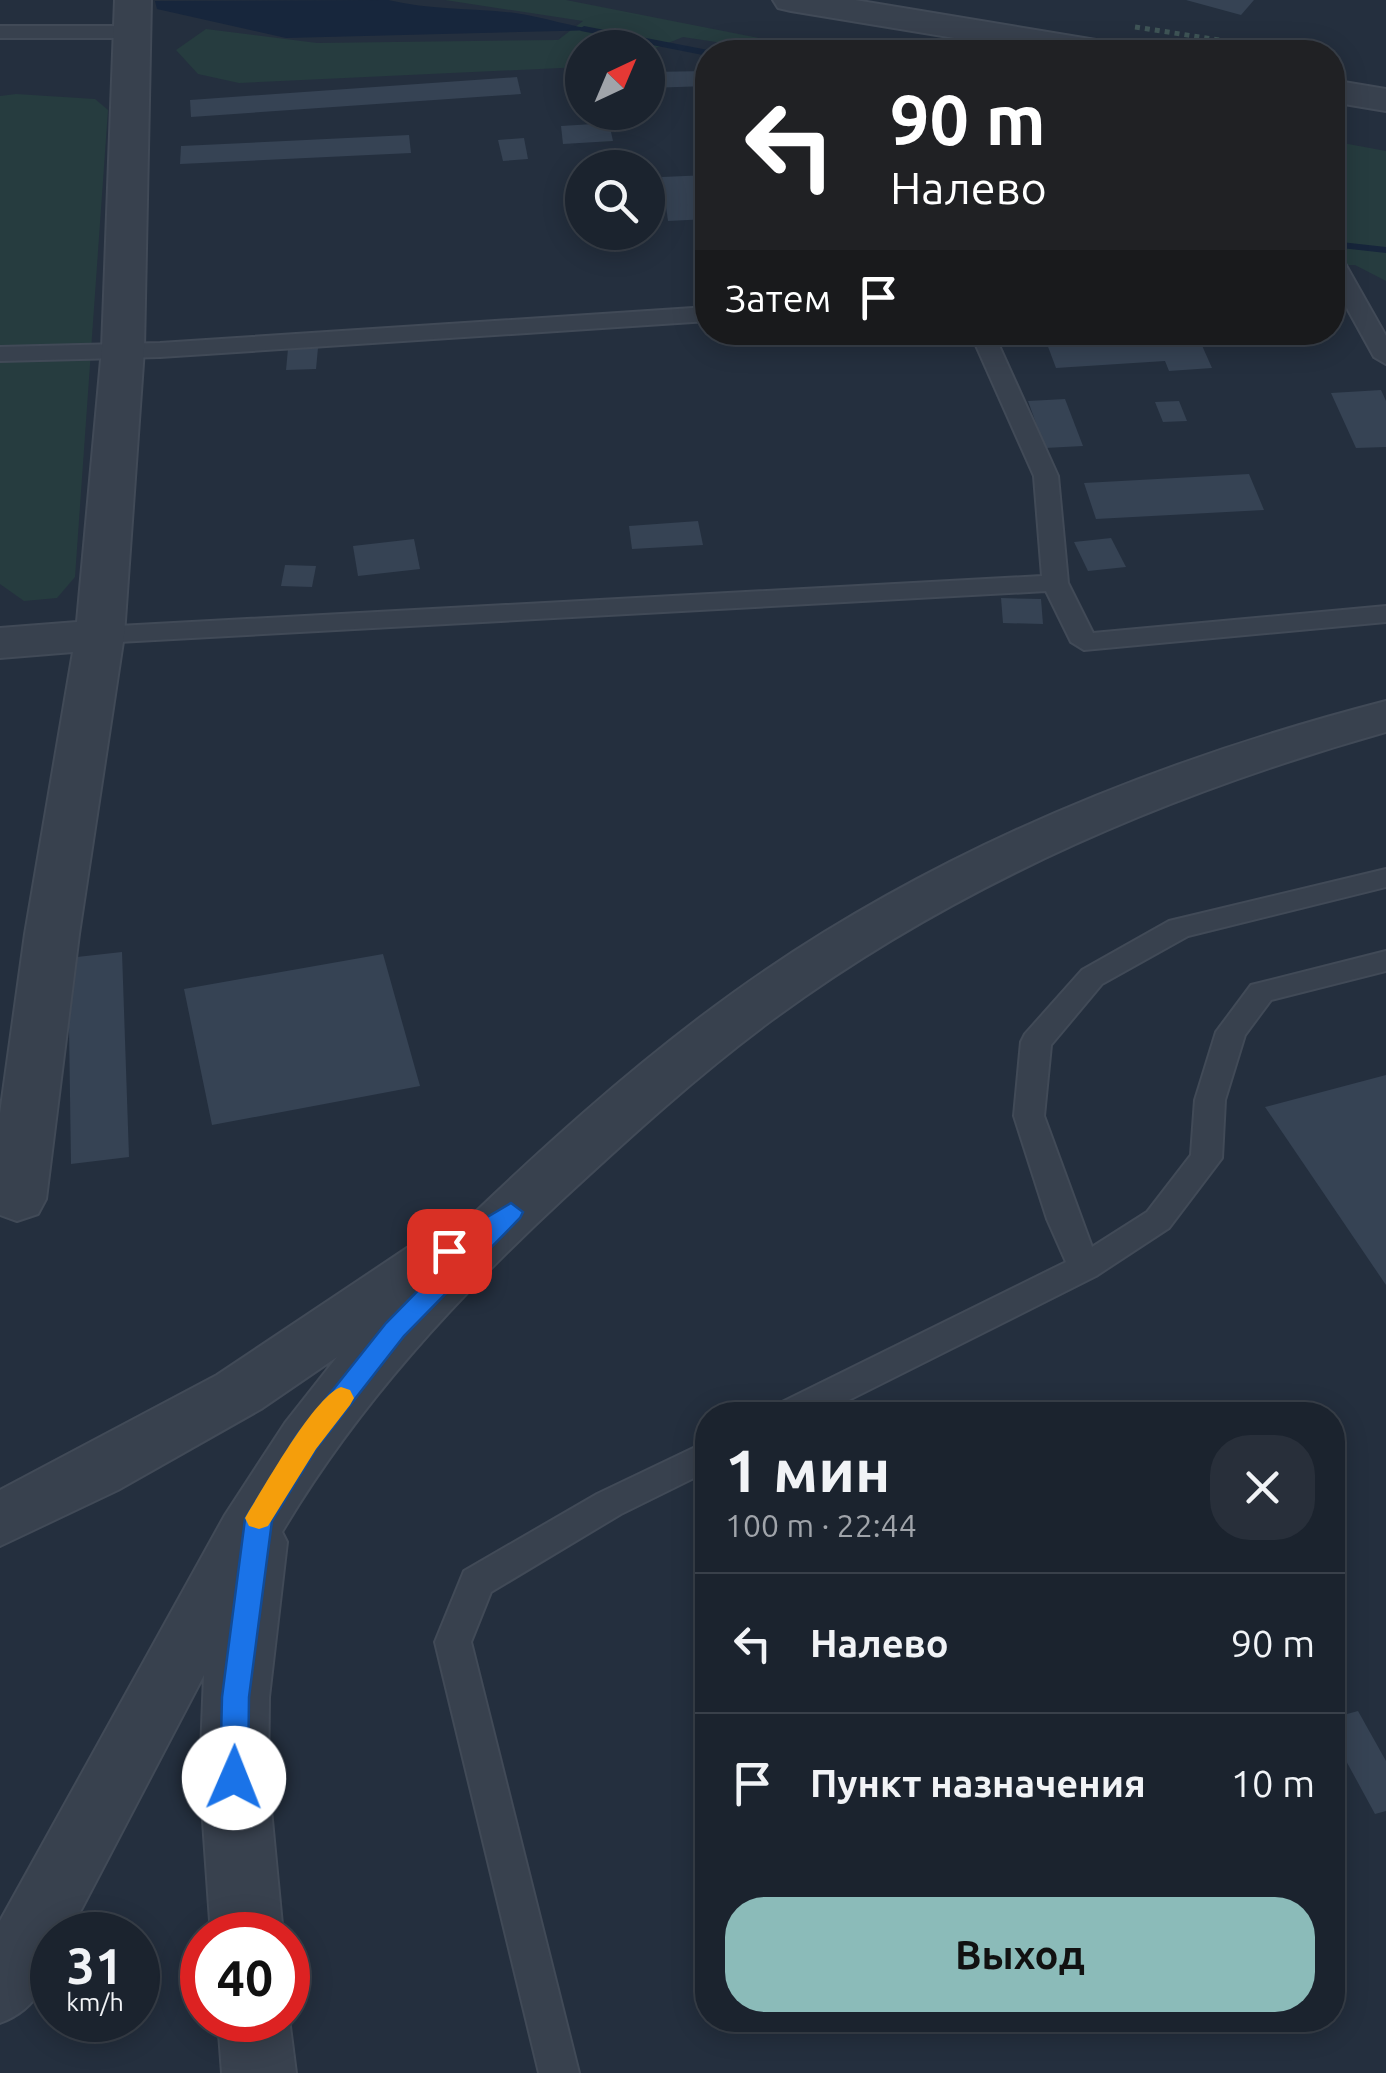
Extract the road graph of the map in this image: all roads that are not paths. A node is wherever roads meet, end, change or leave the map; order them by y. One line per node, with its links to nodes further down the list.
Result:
1 (791, 0): 4 (street)
2 (132, 16): 3 (lane); 10 (street)
3 (0, 32)
4 (1030, 40)
5 (1345, 93): 6 (street)
6 (1386, 100)
7 (1345, 283): 12 (lane)
8 (695, 315): 10 (lane)
9 (987, 345): 13 (lane)
10 (123, 349): 11 (lane); 15 (street)
11 (0, 354)
12 (1386, 357)
13 (1055, 584): 14 (lane); 15 (lane)
14 (1386, 614)
15 (100, 635): 16 (street); 20 (street)
16 (0, 642)
17 (1386, 716): 21 (street)
18 (1386, 878): 22 (lane)
19 (1386, 961): 22 (lane)
20 (17, 1199)
21 (511, 1212): 25 (street); 26 (street)
22 (1085, 1267): 23 (lane)
23 (814, 1402)
24 (695, 1461): 31 (lane)
25 (258, 1519): 27 (street); 28 (street)
26 (0, 1520)
27 (245, 1912)
28 (0, 1990)
29 (257, 2042): 30 (street)
30 (259, 2073)
31 (559, 2073)

